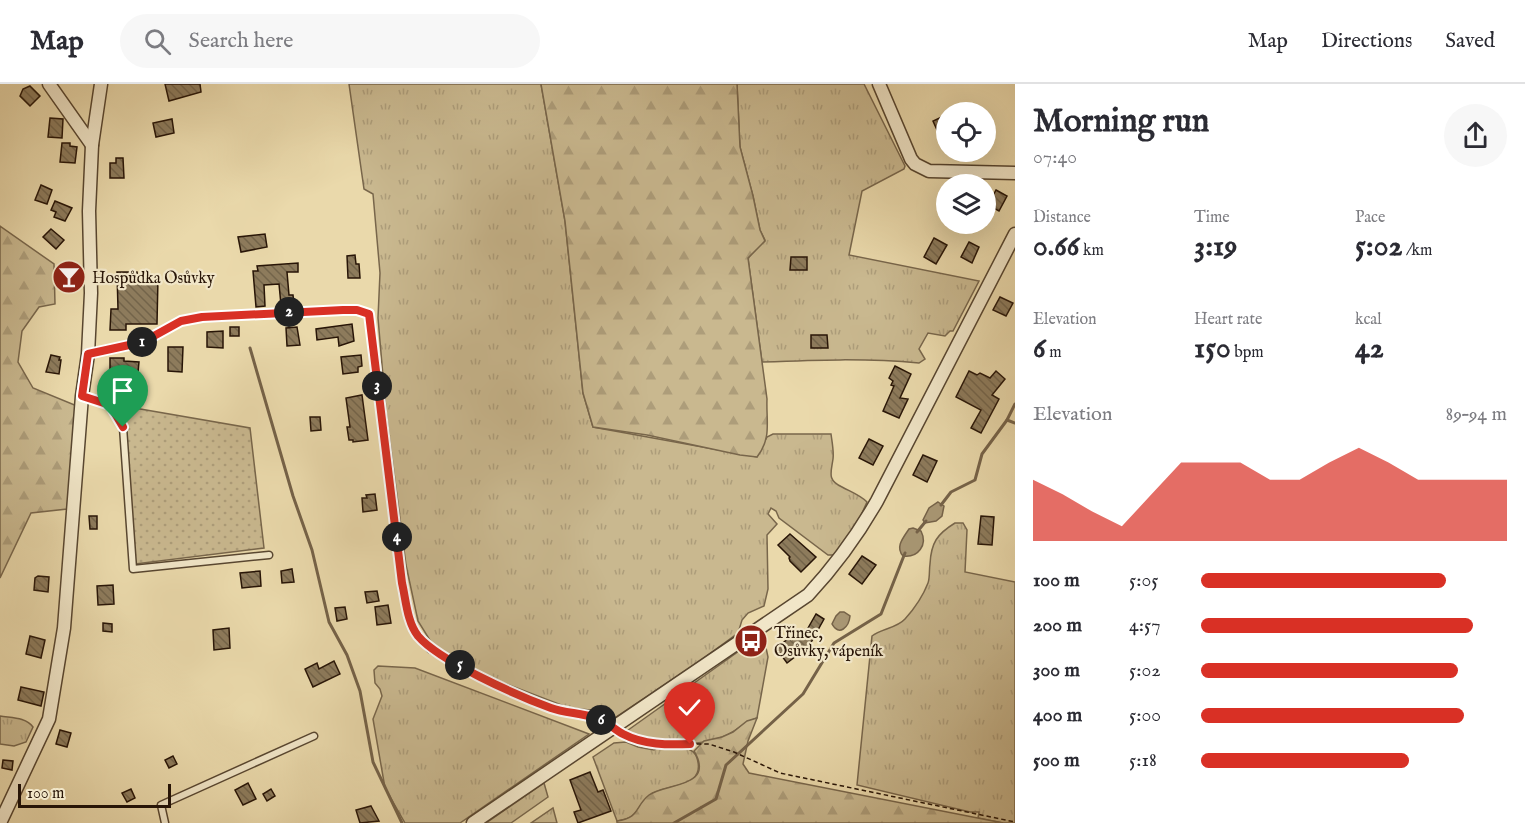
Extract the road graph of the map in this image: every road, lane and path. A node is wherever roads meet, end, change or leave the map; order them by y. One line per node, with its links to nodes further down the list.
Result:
1 (49, 84): 4 (street)
2 (102, 84): 4 (street)
3 (879, 84): 5 (street)
4 (92, 145): 7 (street)
5 (1015, 173)
6 (1015, 234): 10 (street)
7 (88, 354): 8 (street); 10 (lane)
8 (82, 396): 9 (lane); 13 (street)
9 (269, 555)
10 (614, 728): 12 (path); 15 (street)
11 (314, 736): 14 (lane)
12 (1015, 822)
13 (0, 823)
14 (165, 823)
15 (473, 823)

